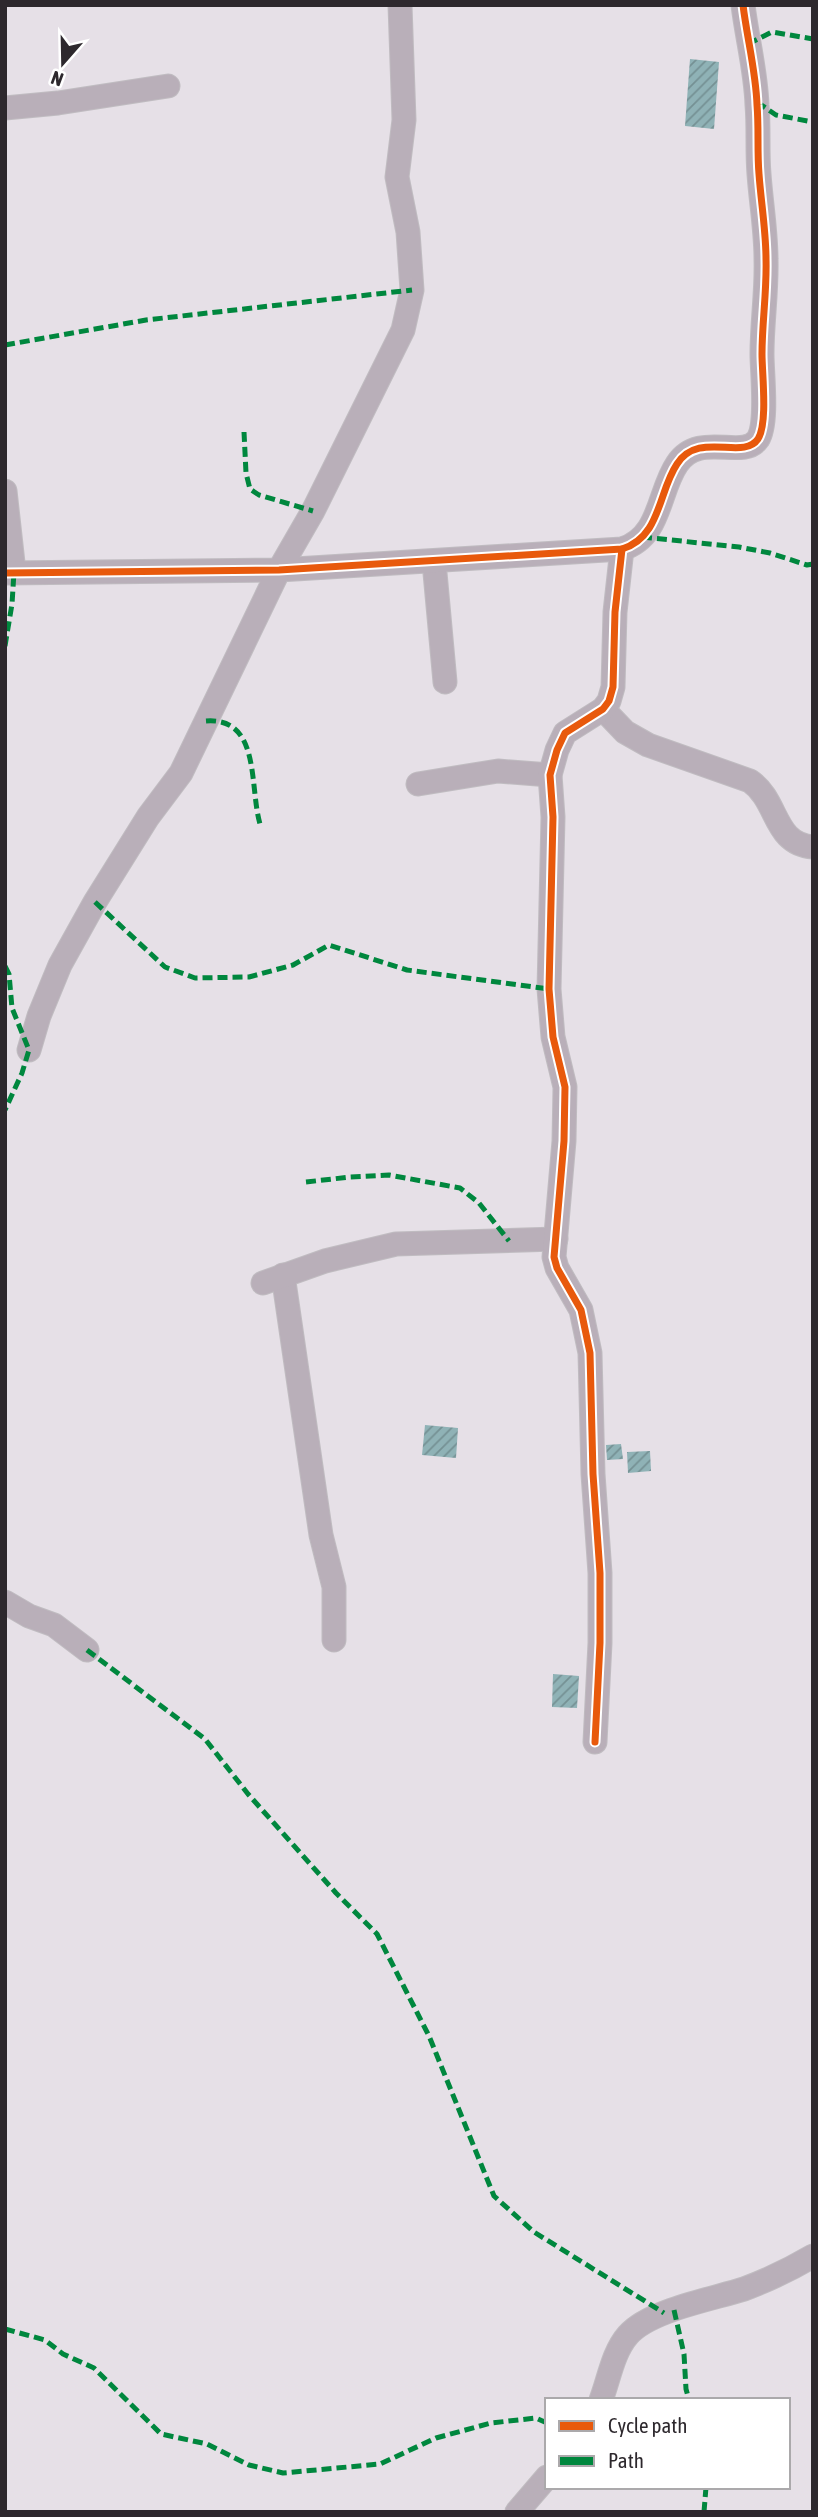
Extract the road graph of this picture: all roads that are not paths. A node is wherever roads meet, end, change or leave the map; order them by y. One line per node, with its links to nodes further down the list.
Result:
1 (400, 5): 8 (street)
2 (743, 5): 6 (street)
3 (168, 86): 4 (street)
4 (5, 108)
5 (5, 491): 9 (street)
6 (622, 549): 7 (street); 11 (street)
7 (434, 562): 8 (street); 10 (street)
8 (279, 570): 9 (street); 15 (street)
9 (10, 572)
10 (445, 682)
11 (603, 709): 12 (street); 14 (street)
12 (550, 775): 13 (street); 16 (street)
13 (418, 784)
14 (813, 847)
15 (29, 1050)
16 (556, 1239): 18 (street); 20 (street)
17 (5, 1602): 19 (street)
18 (334, 1640)
19 (87, 1650)
20 (595, 1742)
21 (813, 2256): 22 (street)
22 (602, 2398)
23 (545, 2479): 24 (street)
24 (517, 2512)

